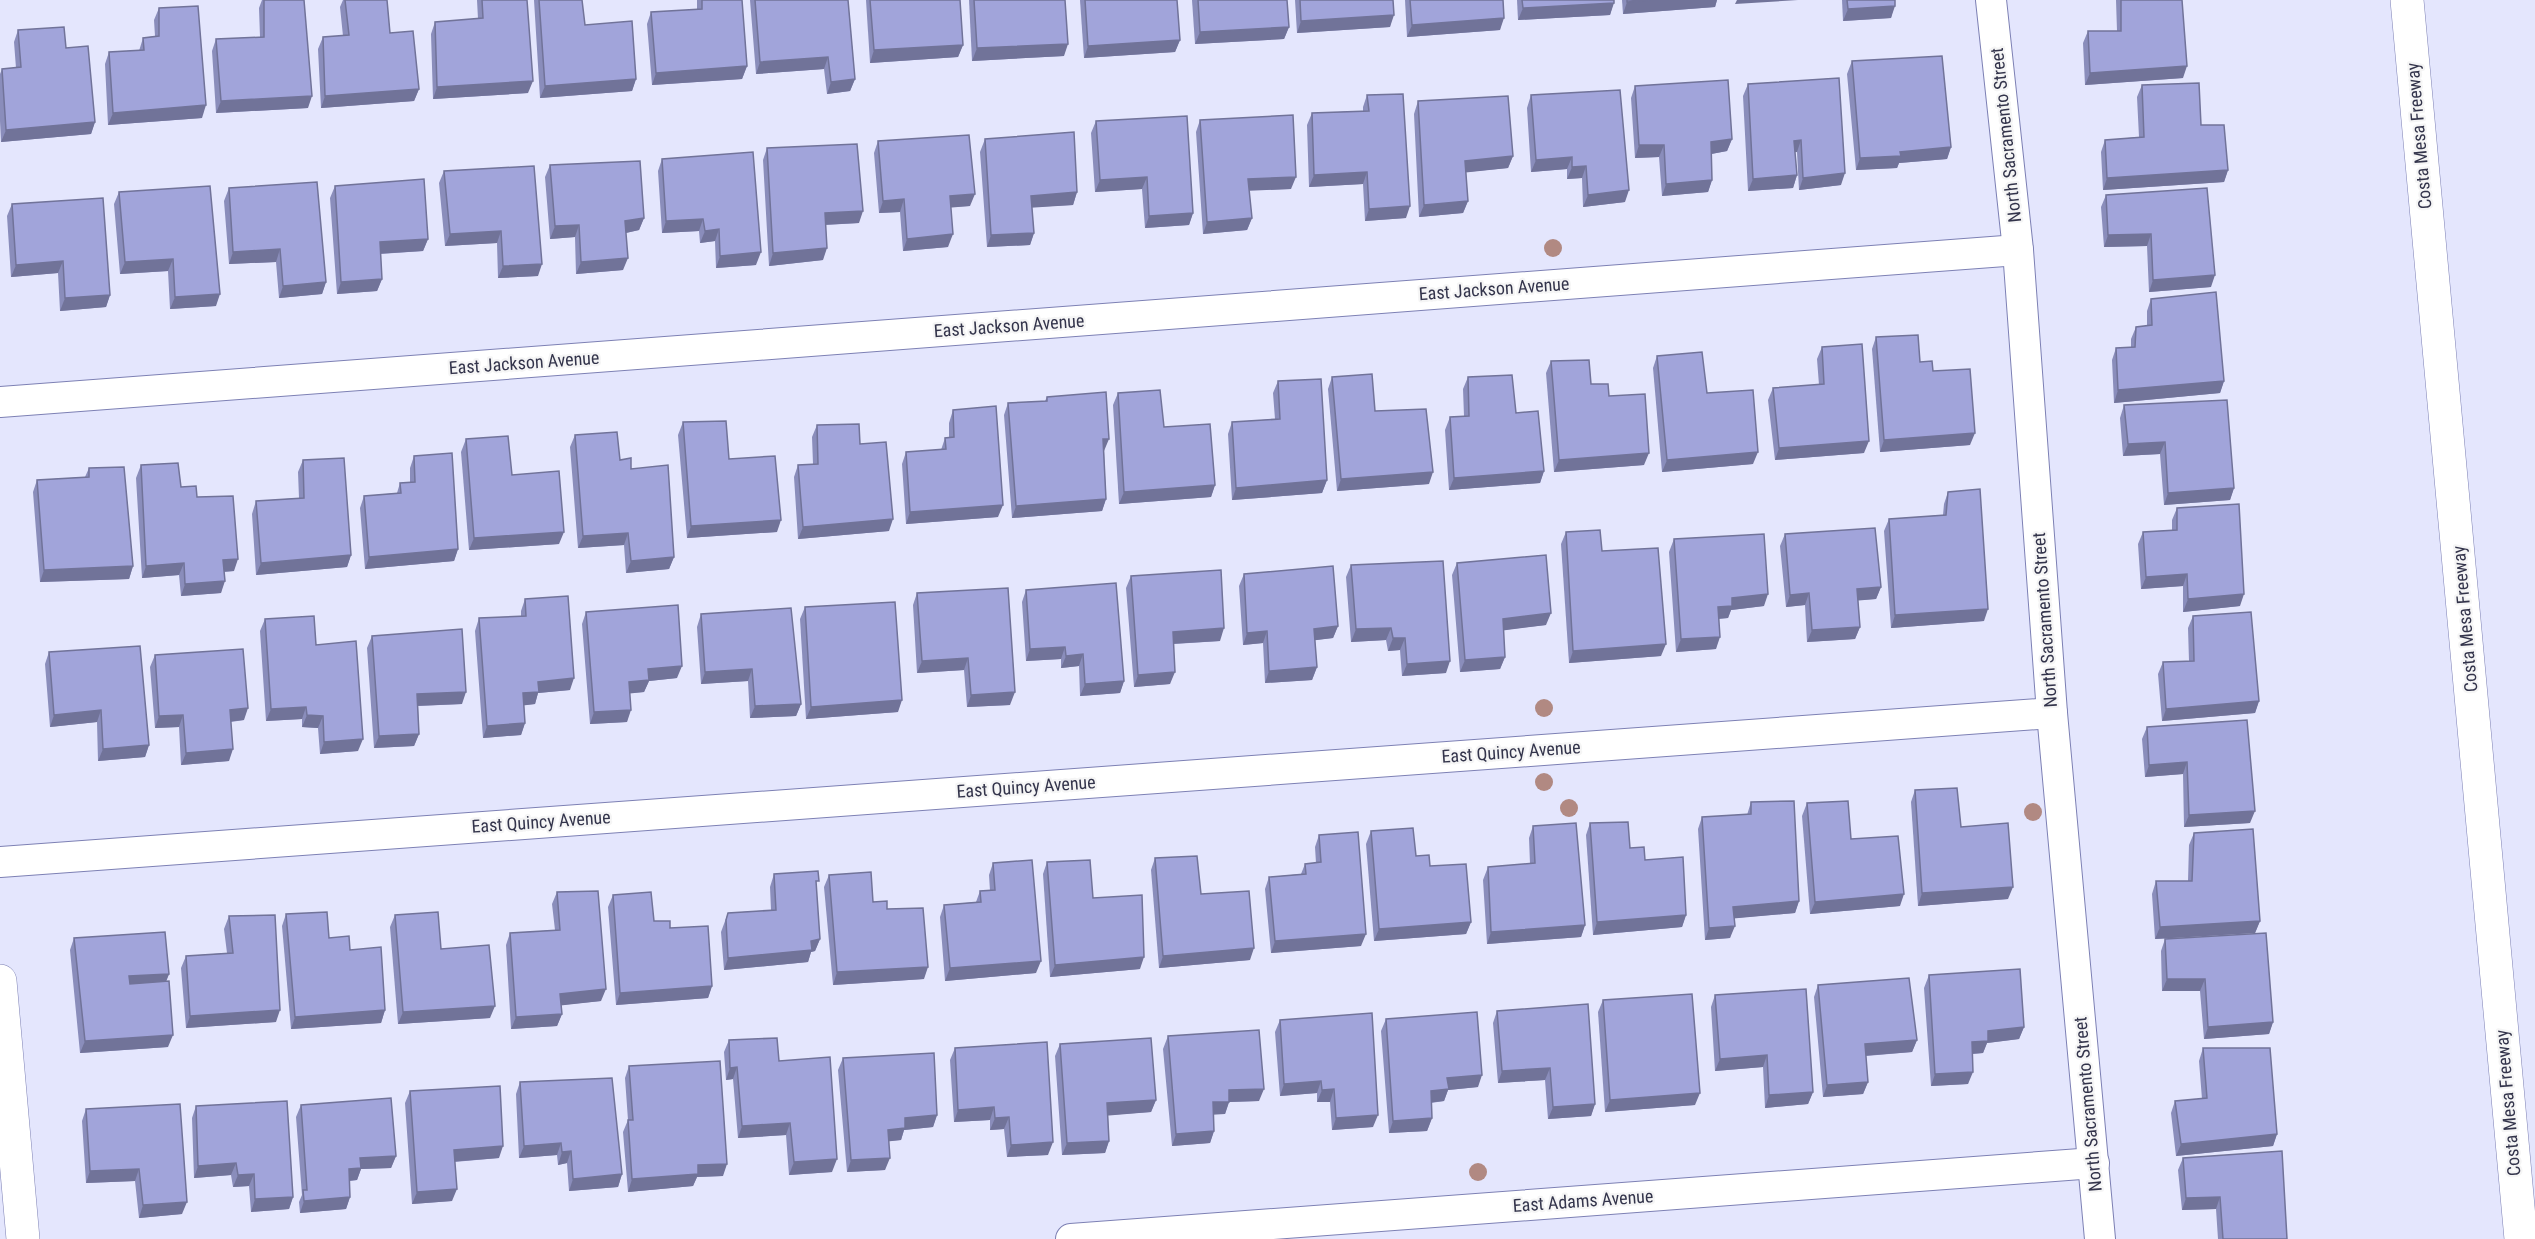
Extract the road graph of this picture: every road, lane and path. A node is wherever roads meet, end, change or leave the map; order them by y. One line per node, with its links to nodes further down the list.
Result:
1 (1991, 0): 3 (street, North Sacramento Street)
2 (2407, 0): 8 (main road, Costa Mesa Freeway)
3 (2018, 250): 4 (street, East Jackson Avenue); 5 (street, North Sacramento Street)
4 (0, 402)
5 (2052, 713): 6 (street, East Quincy Avenue); 9 (street, North Sacramento Street)
6 (0, 862)
7 (0, 981): 10 (main road)
8 (2509, 1122): 13 (main road); 14 (main road, Costa Mesa Freeway)
9 (2094, 1163): 11 (street, East Adams Avenue); 12 (street, North Sacramento Street)
10 (23, 1239)
11 (1071, 1239)
12 (2100, 1239)
13 (2508, 1239)
14 (2521, 1239)

